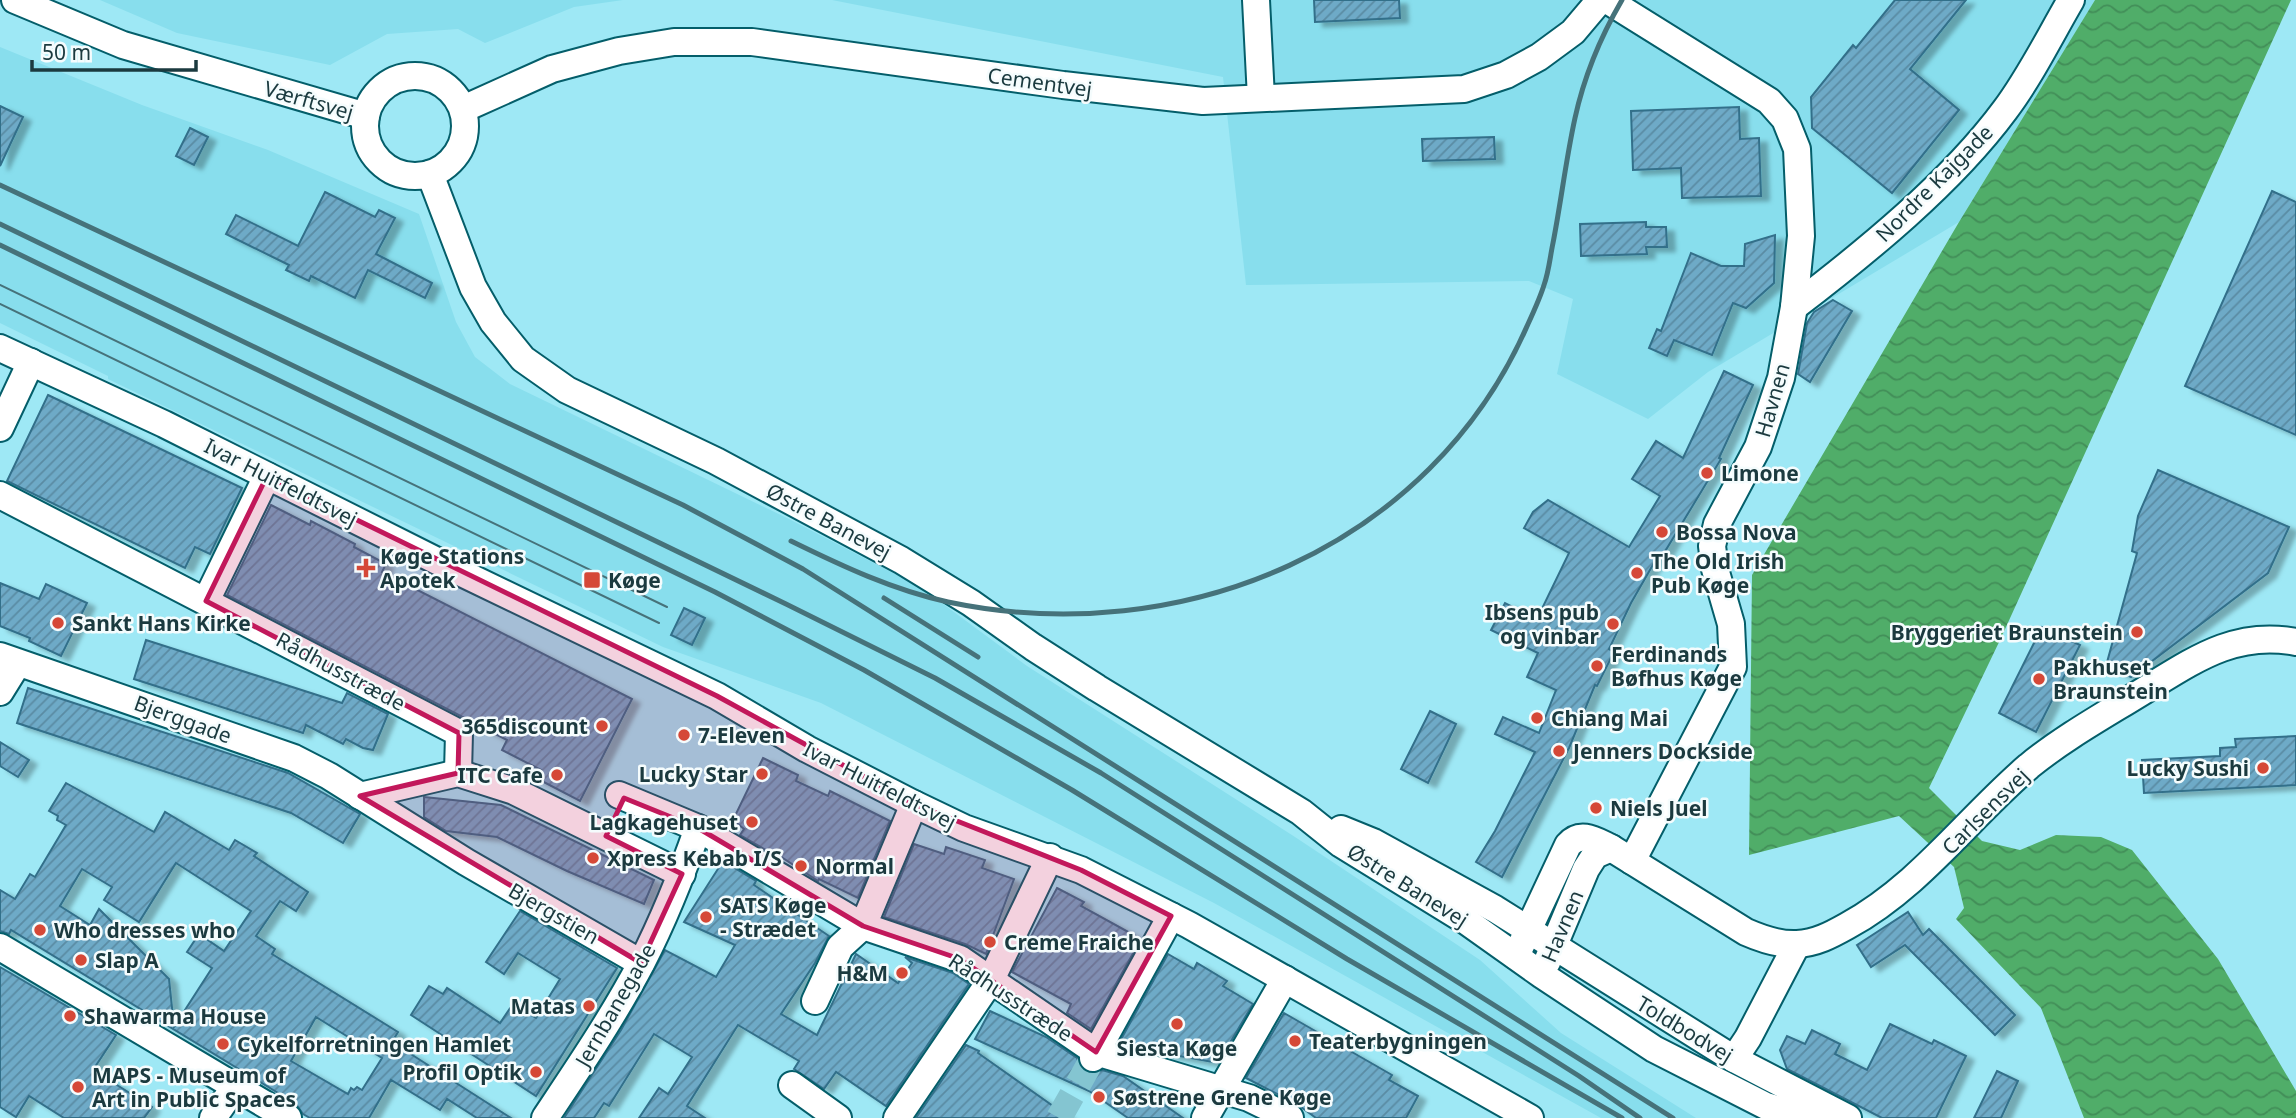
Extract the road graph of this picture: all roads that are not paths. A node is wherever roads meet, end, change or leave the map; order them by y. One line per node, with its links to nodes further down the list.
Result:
1 (15, 0): 8 (street, Værftsvej)
2 (1256, 0): 6 (street)
3 (1600, 0): 6 (street, Cementvej)
4 (1608, 0): 10 (street, Havnen)
5 (2071, 0): 10 (street, Nordre Kajgade)
6 (1261, 98): 7 (street, Cementvej)
7 (463, 109): 8 (street); 9 (street)
8 (366, 116): 9 (street)
9 (430, 174): 23 (street, Østre Banevej)
10 (1794, 307): 26 (street, Havnen)
11 (0, 348): 12 (street, Ivar Huitfeldtsvej)
12 (30, 362): 13 (street); 14 (street, Ivar Huitfeldtsvej)
13 (0, 428)
14 (267, 475): 16 (street); 22 (street, Ivar Huitfeldtsvej)
15 (0, 495): 16 (street, Rådhusstræde)
16 (206, 601): 20 (street, Rådhusstræde)
17 (2296, 642): 33 (street, Carlsensvej)
18 (9, 659): 19 (street); 21 (street, Bjerggade)
19 (0, 692)
20 (458, 773): 21 (street); 25 (street)
21 (360, 796): 28 (street, Bjerggade)
22 (914, 804): 27 (street, Ivar Huitfeldtsvej); 31 (street)
23 (1301, 812): 32 (street, Østre Banevej); 36 (street, Østre Banevej)
24 (698, 828): 25 (street, Rådhusstræde); 29 (street, Jernbanegade); 31 (street, Rådhusstræde)
25 (606, 836): 29 (street)
26 (1621, 855): 32 (street, Havnen); 33 (street, Havnen); 35 (street, Havnen)
27 (1050, 857): 30 (street, Ivar Huitfeldtsvej); 40 (street)
28 (466, 862): 37 (street, Bjergstien)
29 (679, 880): 37 (street, Jernbanegade)
30 (1171, 916): 39 (street, Ivar Huitfeldtsvej); 42 (street)
31 (863, 926): 40 (street, Rådhusstræde); 41 (street)
32 (1529, 930): 35 (street, Toldbodvej); 36 (street, Havnen)
33 (1797, 944): 43 (street)
34 (0, 947): 45 (street)
35 (1553, 948): 38 (street, Havnen); 43 (street, Toldbodvej)
36 (1516, 956): 38 (street, Toldbodvej)
37 (641, 963): 49 (street, Jernbanegade)
38 (1542, 975): 55 (street, Toldbodvej)
39 (1285, 979): 46 (street); 54 (street, Ivar Huitfeldtsvej)
40 (992, 980): 42 (street, Rådhusstræde); 51 (street)
41 (815, 1001)
42 (1095, 1055): 46 (street, Rådhusstræde)
43 (1734, 1059): 56 (street, Toldbodvej)
44 (792, 1086): 50 (street)
45 (233, 1087): 47 (street); 48 (street)
46 (1221, 1090): 52 (street); 53 (street, Rådhusstræde)
47 (213, 1118)
48 (288, 1118)
49 (545, 1118)
50 (838, 1118)
51 (897, 1118)
52 (1205, 1118)
53 (1290, 1118)
54 (1530, 1118)
55 (1807, 1118)
56 (1848, 1118)

